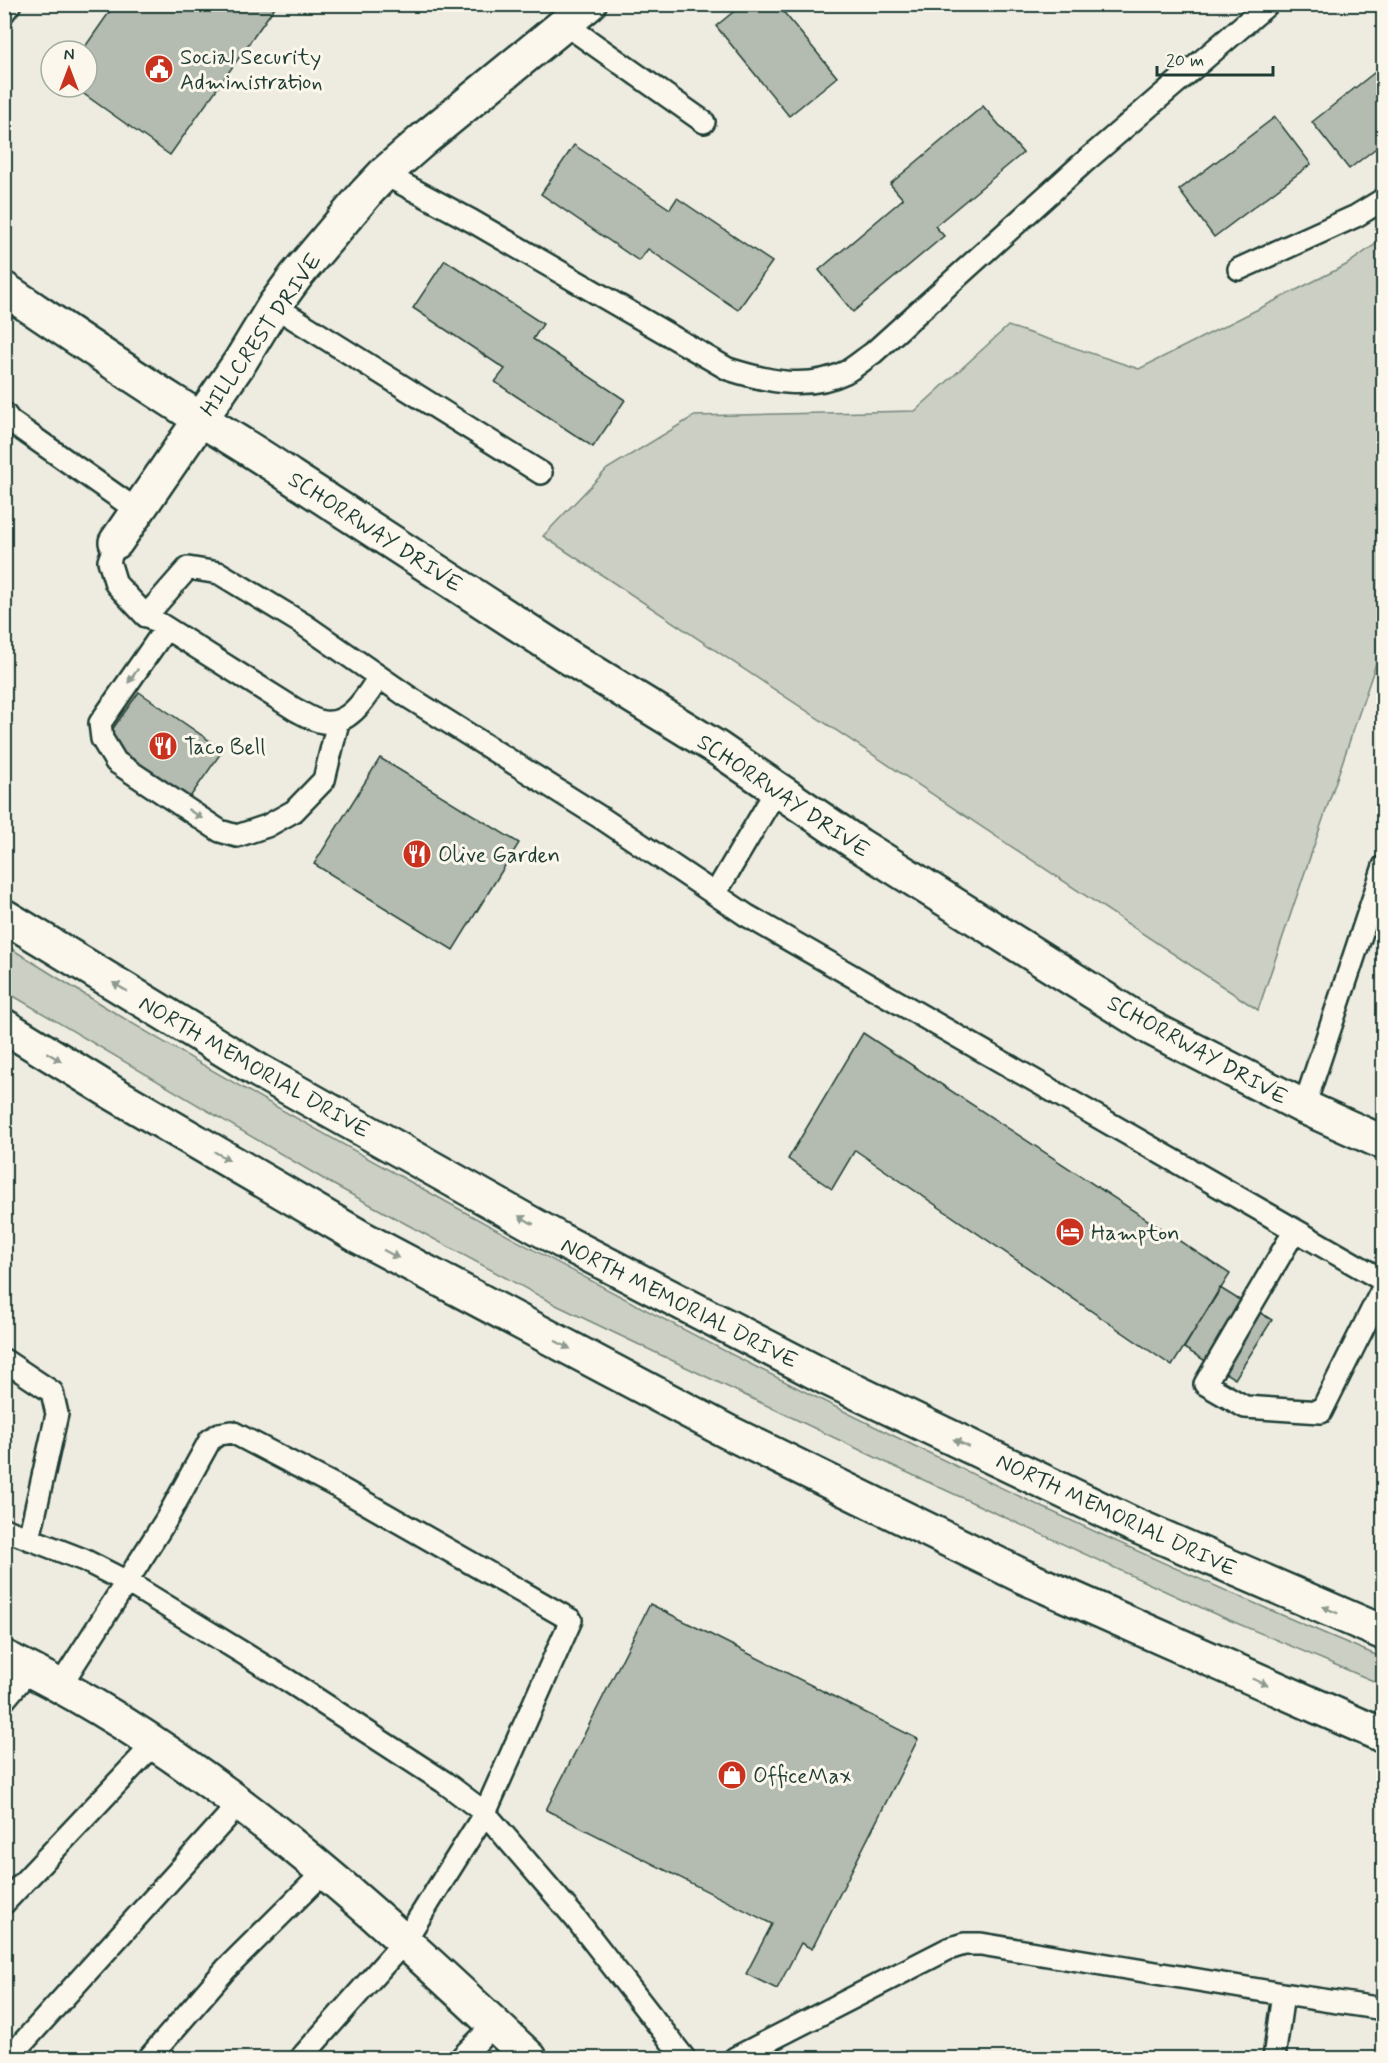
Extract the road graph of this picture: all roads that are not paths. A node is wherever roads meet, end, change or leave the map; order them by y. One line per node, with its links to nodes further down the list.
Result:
1 (10, 4): 3 (lane)
2 (1268, 4): 6 (lane)
3 (4, 12)
4 (577, 14): 5 (lane); 6 (main road, HILLCREST DRIVE)
5 (704, 122)
6 (384, 174): 10 (main road, HILLCREST DRIVE)
7 (1383, 199): 8 (lane)
8 (1239, 269)
9 (4, 289): 11 (main road, SCHORRWAY DRIVE)
10 (274, 306): 11 (main road, HILLCREST DRIVE); 13 (lane)
11 (200, 419): 14 (main road, HILLCREST DRIVE); 20 (main road, SCHORRWAY DRIVE)
12 (6, 421): 14 (lane)
13 (541, 473)
14 (138, 511): 15 (main road, HILLCREST DRIVE)
15 (116, 542): 16 (lane)
16 (146, 616): 17 (lane); 18 (lane)
17 (166, 628): 19 (lane); 19 (lane, one-way to 19)
18 (380, 677): 19 (lane); 22 (lane)
19 (338, 722)
20 (777, 789): 22 (lane); 25 (main road, SCHORRWAY DRIVE)
21 (1383, 866): 25 (lane)
22 (715, 894): 27 (lane)
23 (4, 916): 34 (main road, NORTH MEMORIAL DRIVE, one-way to 23)
24 (4, 1026): 38 (main road, one-way to 38)
25 (1304, 1107): 26 (main road, SCHORRWAY DRIVE)
26 (1383, 1143)
27 (1295, 1230): 28 (lane); 29 (lane)
28 (1383, 1281)
29 (1383, 1286)
30 (4, 1360): 32 (lane)
31 (4, 1529): 32 (lane)
32 (29, 1539): 33 (lane)
33 (126, 1582): 36 (lane); 41 (lane); 41 (lane)
34 (1383, 1633)
35 (17, 1663): 36 (main road); 37 (lane)
36 (60, 1686): 39 (main road)
37 (4, 1700)
38 (1383, 1736)
39 (154, 1744): 40 (main road); 43 (lane)
40 (239, 1804): 42 (main road); 48 (lane)
41 (484, 1813): 44 (lane); 53 (lane)
42 (325, 1871): 44 (main road); 49 (lane)
43 (4, 1903)
44 (404, 1942): 47 (main road); 50 (lane)
45 (1283, 1994): 46 (lane); 54 (lane); 55 (lane)
46 (1383, 2009)
47 (494, 2025): 51 (lane); 52 (main road)
48 (9, 2058)
49 (149, 2058)
50 (302, 2058)
51 (461, 2058)
52 (530, 2058)
53 (684, 2058)
54 (734, 2058)
55 (1274, 2058)

